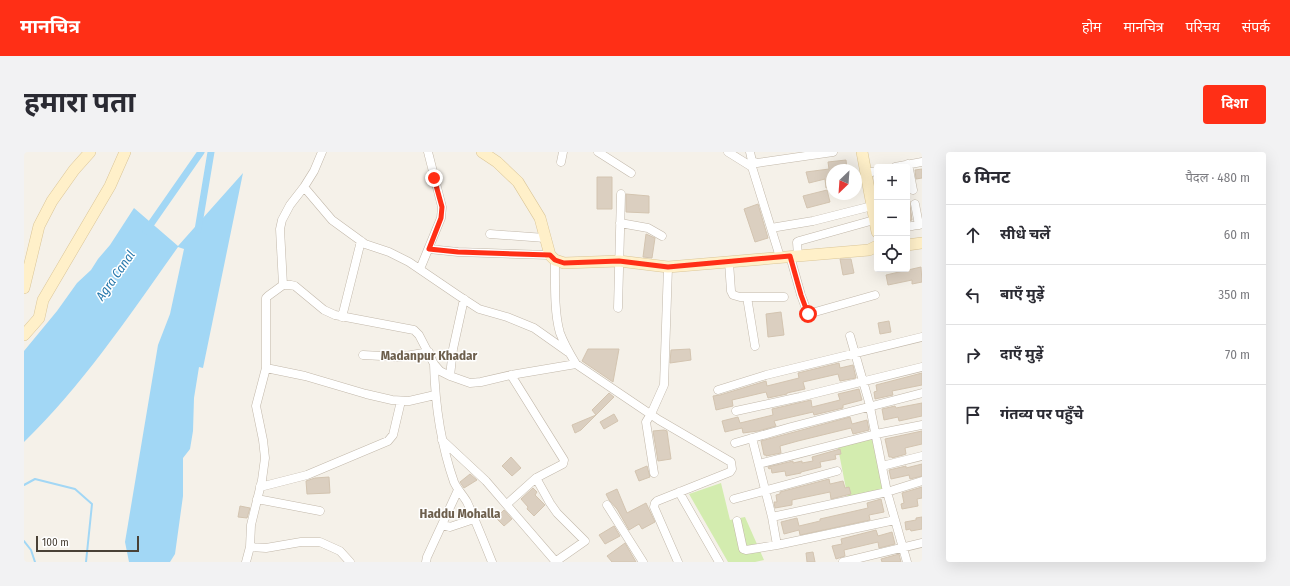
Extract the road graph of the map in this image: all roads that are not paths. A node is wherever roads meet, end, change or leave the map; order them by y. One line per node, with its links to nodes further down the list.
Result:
1 (90, 152): 47 (street)
2 (125, 152): 54 (street)
3 (322, 152): 20 (street)
4 (428, 152): 37 (street)
5 (482, 152): 32 (street)
6 (563, 152): 14 (street)
7 (598, 152): 18 (street)
8 (728, 152): 29 (street)
9 (750, 152): 13 (street)
10 (833, 152): 13 (street)
11 (862, 152): 17 (street)
12 (868, 152): 17 (street)
13 (802, 154)
14 (561, 162)
15 (922, 162): 16 (street)
16 (908, 164)
17 (872, 172): 24 (street)
18 (631, 173)
19 (910, 177): 21 (street)
20 (304, 188): 33 (street); 46 (street)
21 (912, 190)
22 (621, 194): 26 (street)
23 (915, 204): 27 (street)
24 (872, 206): 25 (street); 29 (street)
25 (874, 220): 40 (street)
26 (620, 223): 31 (street); 42 (street)
27 (920, 224): 28 (street)
28 (910, 226)
29 (770, 228): 40 (street)
30 (490, 234): 32 (street)
31 (662, 236)
32 (545, 238): 41 (street)
33 (361, 241): 45 (street); 53 (street)
34 (922, 243): 35 (street)
35 (910, 245)
36 (874, 248): 40 (street)
37 (429, 249): 41 (street); 45 (street)
38 (922, 249): 39 (street)
39 (910, 251)
40 (789, 256): 43 (street); 48 (street)
41 (552, 258): 42 (street); 59 (street)
42 (619, 261): 44 (street); 52 (street)
43 (729, 262): 44 (street); 49 (street)
44 (668, 267): 75 (street)
45 (420, 269): 51 (street)
46 (283, 285): 53 (street); 65 (street)
47 (24, 288)
48 (875, 295)
49 (747, 297): 50 (street); 57 (street)
50 (784, 297)
51 (464, 299): 59 (street); 67 (street)
52 (618, 308)
53 (342, 317): 58 (street)
54 (24, 335)
55 (850, 336): 60 (street)
56 (922, 338): 60 (street)
57 (755, 346)
58 (429, 352): 61 (street); 62 (street)
59 (568, 352): 63 (street)
60 (855, 354): 68 (street); 69 (street)
61 (363, 355)
62 (434, 364): 67 (street); 71 (street)
63 (576, 364): 66 (street); 75 (street)
64 (922, 367): 68 (street)
65 (266, 368): 72 (street); 88 (street)
66 (511, 375): 67 (street); 86 (street)
67 (450, 376)
68 (863, 382): 73 (street); 74 (street)
69 (718, 390)
70 (922, 393): 73 (street)
71 (435, 395): 72 (street); 79 (street)
72 (401, 401): 88 (street)
73 (870, 407): 77 (street); 78 (street)
74 (736, 411)
75 (651, 414): 85 (street); 91 (street)
76 (922, 425): 77 (street)
77 (876, 434): 82 (street); 83 (street)
78 (752, 438): 80 (street); 82 (street)
79 (442, 440): 89 (street); 95 (street)
80 (735, 443)
81 (922, 456): 83 (street)
82 (759, 464): 90 (street)
83 (882, 466): 92 (street)
84 (837, 471): 90 (street)
85 (654, 473)
86 (536, 478): 95 (street); 112 (street)
87 (922, 481): 92 (street)
88 (260, 487): 93 (street)
89 (458, 490): 99 (street); 102 (street)
90 (766, 490): 94 (street); 98 (street)
91 (678, 492): 107 (street); 114 (street)
92 (887, 492): 98 (street); 100 (street)
93 (257, 499): 97 (street); 105 (street)
94 (734, 499)
95 (507, 504): 112 (street)
96 (607, 505): 113 (street)
97 (320, 510)
98 (772, 517): 104 (street)
99 (474, 520): 102 (street); 111 (street)
100 (895, 520): 104 (street); 106 (street)
101 (737, 521): 104 (street)
102 (442, 525): 110 (street)
103 (922, 543): 106 (street)
104 (777, 545)
105 (250, 547): 108 (street); 109 (street)
106 (903, 548): 115 (street); 116 (street)
107 (716, 561)
108 (246, 562)
109 (350, 562)
110 (426, 562)
111 (492, 562)
112 (555, 562)
113 (644, 562)
114 (678, 562)
115 (843, 562)
116 (907, 562)

